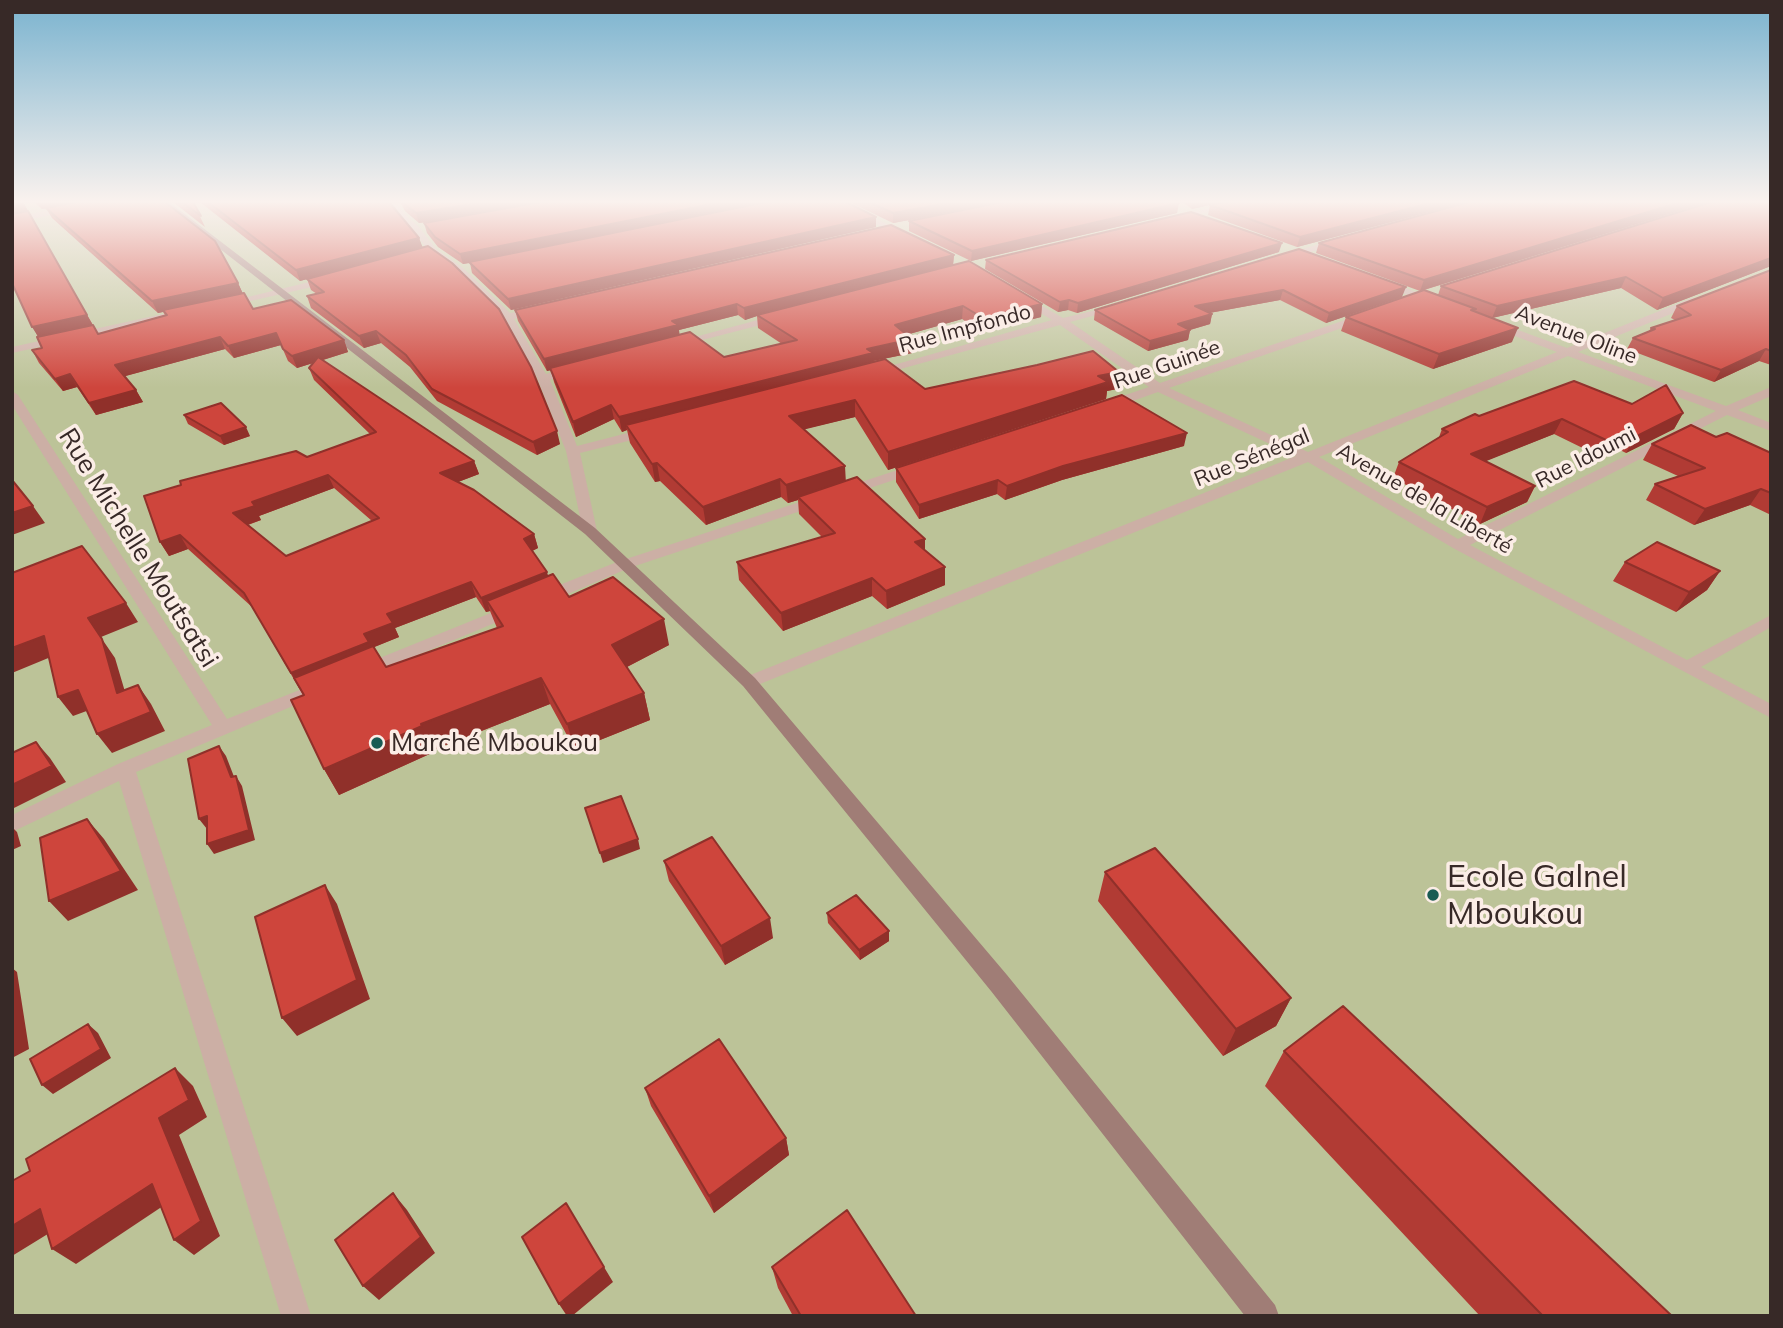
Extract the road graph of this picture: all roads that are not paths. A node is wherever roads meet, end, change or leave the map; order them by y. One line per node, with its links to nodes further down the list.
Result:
1 (245, 264): 9 (main road)
2 (451, 264): 4 (street)
3 (473, 267): 4 (street)
4 (460, 270): 20 (street)
5 (346, 276): 9 (street)
6 (1373, 279): 10 (street)
7 (1005, 288): 22 (street, Avenue de la Liberté)
8 (1449, 288): 10 (street)
9 (282, 292): 13 (street); 39 (main road)
10 (1423, 296): 14 (street); 15 (street)
11 (1706, 296): 25 (street, Rue Sénégal)
12 (1129, 303): 22 (street, Rue Impfondo)
13 (215, 306)
14 (1396, 306)
15 (1448, 307)
16 (547, 308): 20 (street)
17 (1383, 310): 29 (street, Rue Guinée)
18 (797, 312): 23 (street)
19 (174, 315): 24 (street)
20 (508, 317): 28 (street)
21 (1487, 322): 25 (street, Avenue Oline)
22 (1063, 323): 27 (street, Rue Impfondo); 29 (street, Avenue de la Liberté)
23 (663, 347)
24 (12, 350)
25 (1564, 353): 33 (street, Avenue Oline); 37 (street, Rue Sénégal)
26 (583, 368): 28 (street)
27 (865, 375)
28 (543, 378): 36 (street)
29 (1158, 388): 32 (street, Rue Guinée); 37 (street, Avenue de la Liberté)
30 (1771, 391): 33 (street, Rue Idoumi)
31 (12, 395): 46 (street, Rue Michelle Moutsatsi)
32 (1095, 409)
33 (1726, 411): 35 (street, Avenue Oline); 40 (street, Rue Idoumi)
34 (666, 427): 36 (street)
35 (1771, 427)
36 (573, 452): 39 (street)
37 (1311, 458): 40 (street, Avenue de la Liberté); 44 (street, Rue Sénégal)
38 (929, 464): 41 (street)
39 (590, 531): 41 (main road)
40 (1458, 545): 43 (street, Avenue de la Liberté)
41 (623, 565): 44 (main road); 46 (street)
42 (1771, 620): 43 (street)
43 (1688, 667): 45 (street, Avenue de la Liberté)
44 (749, 682): 50 (main road)
45 (1771, 712)
46 (223, 728): 47 (street)
47 (125, 769): 48 (street); 49 (street)
48 (12, 824)
49 (296, 1316)
50 (1264, 1316)

